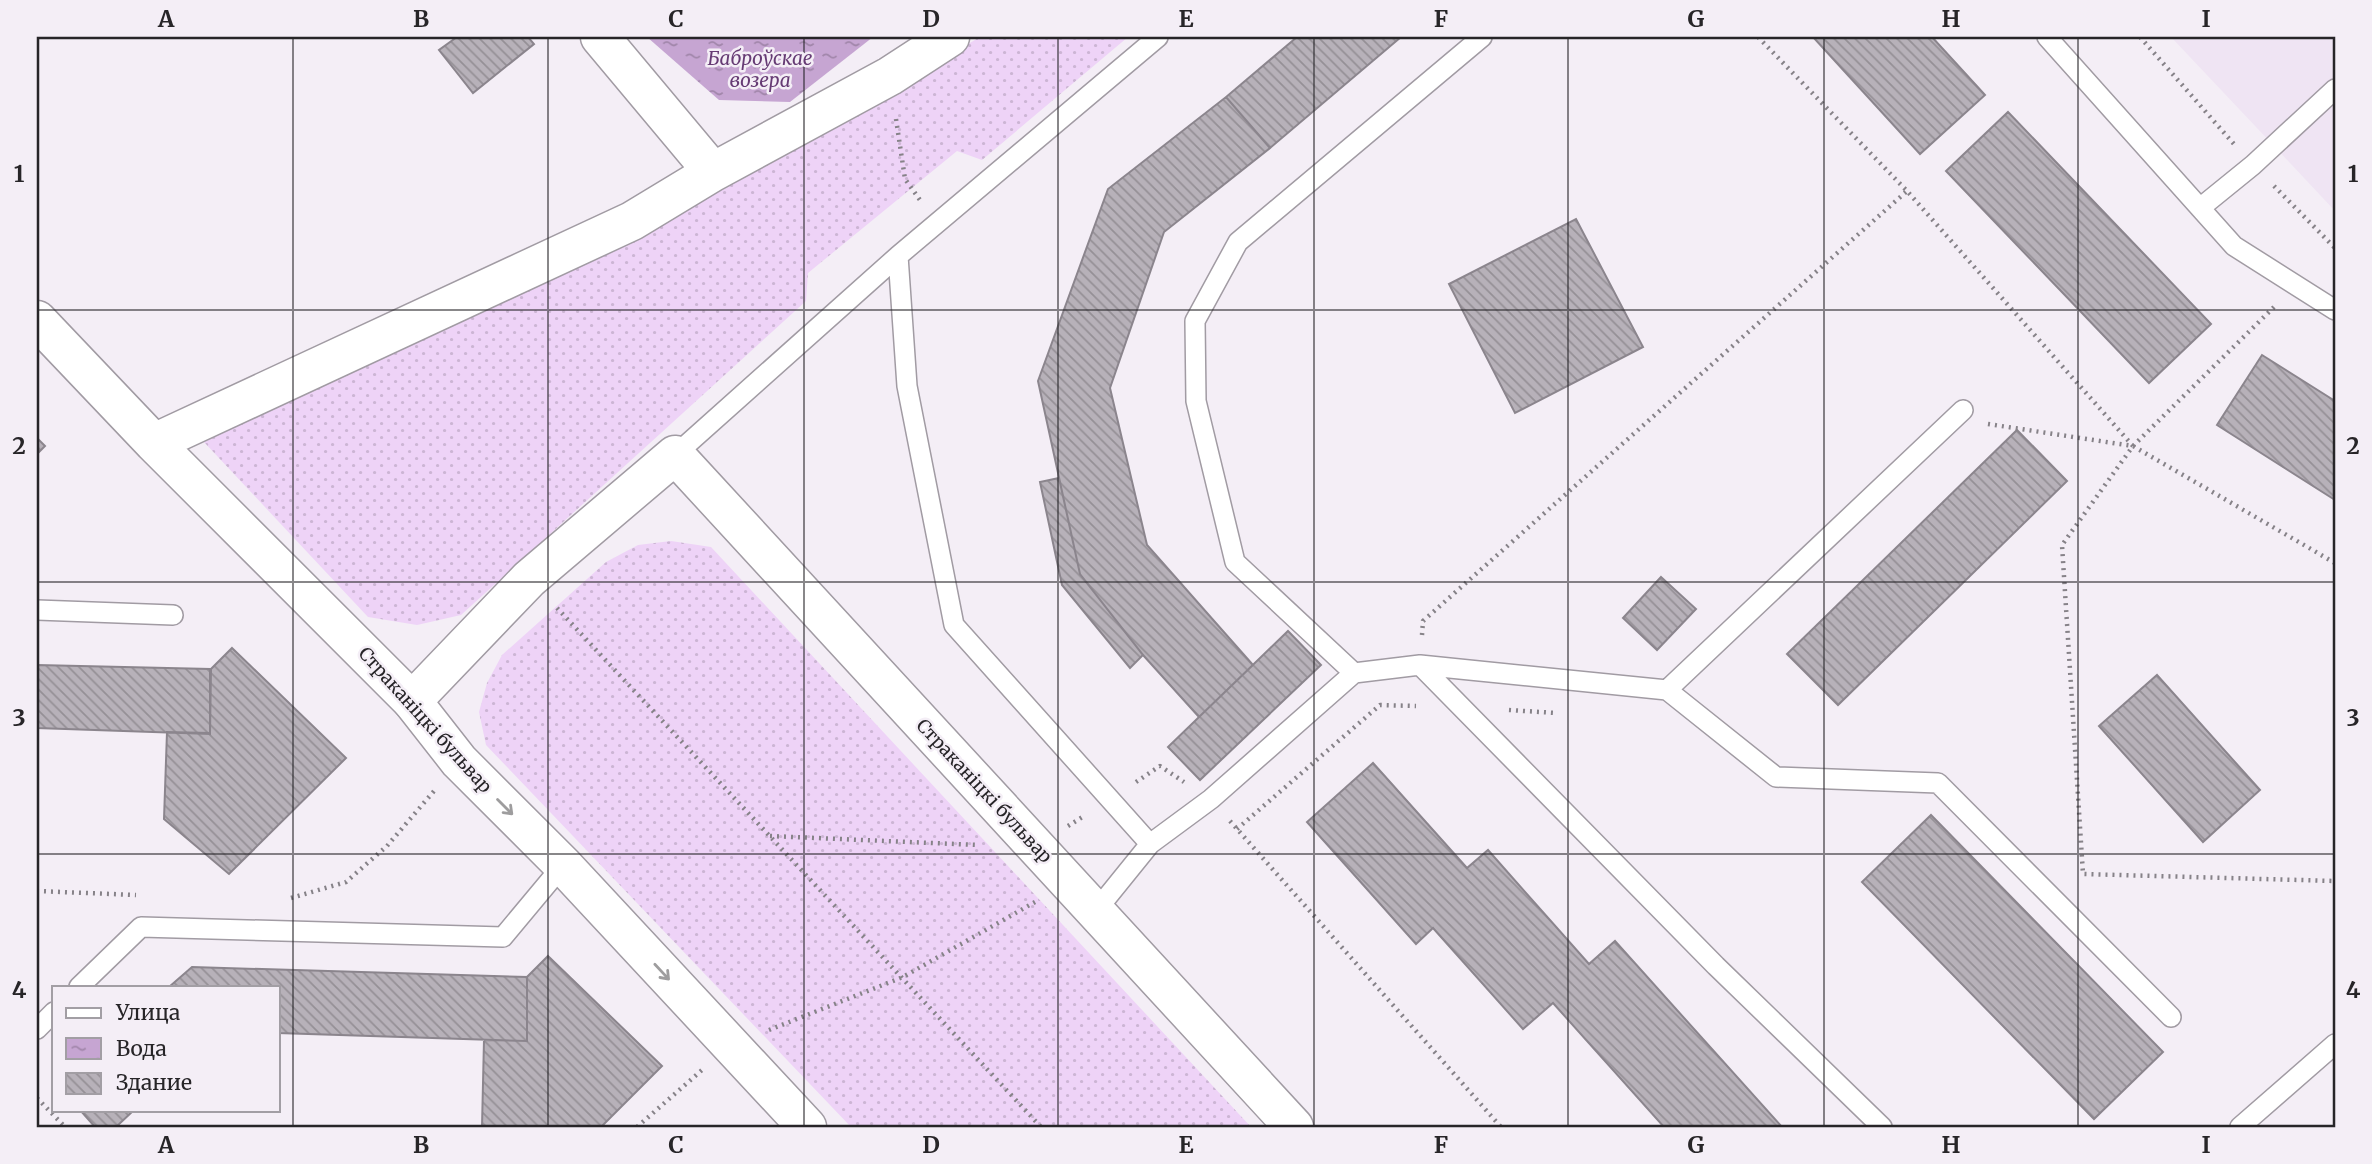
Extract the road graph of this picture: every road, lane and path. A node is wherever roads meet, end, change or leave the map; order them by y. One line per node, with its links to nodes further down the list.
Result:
1 (600, 37): 9 (street)
2 (950, 37): 7 (street)
3 (1158, 37): 12 (lane)
4 (1482, 37): 27 (lane)
5 (1758, 37): 10 (path)
6 (2047, 37): 11 (lane)
7 (890, 76): 9 (street); 12 (path)
8 (2335, 89): 11 (lane)
9 (713, 172): 19 (street)
10 (1906, 191): 20 (path); 26 (path)
11 (2200, 208): 14 (lane)
12 (936, 223): 13 (lane)
13 (898, 256): 21 (lane); 35 (lane)
14 (2295, 286): 15 (lane); 20 (path)
15 (2335, 310)
16 (37, 320): 19 (street, Страканіцкі бульвар)
17 (1963, 410): 28 (lane)
18 (1986, 424): 20 (path)
19 (154, 443): 29 (street, Страканіцкі бульвар)
20 (2133, 446): 22 (path); 37 (path)
21 (675, 455): 23 (street); 38 (street, Страканіцкі бульвар)
22 (2335, 563)
23 (529, 579): 29 (street); 43 (path)
24 (37, 610): 25 (lane)
25 (173, 615)
26 (1420, 665): 27 (lane); 28 (lane); 30 (lane)
27 (1354, 673): 33 (lane)
28 (1667, 690): 46 (lane)
29 (412, 701): 32 (street, Страканіцкі бульвар)
30 (1461, 707): 31 (path); 34 (path); 57 (lane)
31 (1566, 713)
32 (459, 761): 36 (street, Страканіцкі бульвар, one-way to 36); 41 (path)
33 (1211, 799): 34 (path); 35 (lane)
34 (1237, 829): 56 (path)
35 (1150, 844): 42 (lane)
36 (563, 865): 44 (lane); 49 (street, Страканіцкі бульвар, one-way to 49)
37 (2335, 881)
38 (1069, 883): 42 (street, Страканіцкі бульвар); 43 (path)
39 (37, 891): 40 (path)
40 (146, 895)
41 (283, 901)
42 (1095, 912): 55 (street, Страканіцкі бульвар)
43 (902, 976): 49 (path); 54 (path)
44 (80, 986)
45 (52, 1014): 47 (lane)
46 (2171, 1017)
47 (37, 1029)
48 (2335, 1044): 58 (lane)
49 (729, 1046): 52 (path); 53 (street, Страканіцкі бульвар)
50 (37, 1098): 51 (path)
51 (65, 1127)
52 (637, 1127)
53 (807, 1127)
54 (1041, 1127)
55 (1294, 1127)
56 (1501, 1127)
57 (1882, 1127)
58 (2240, 1127)

